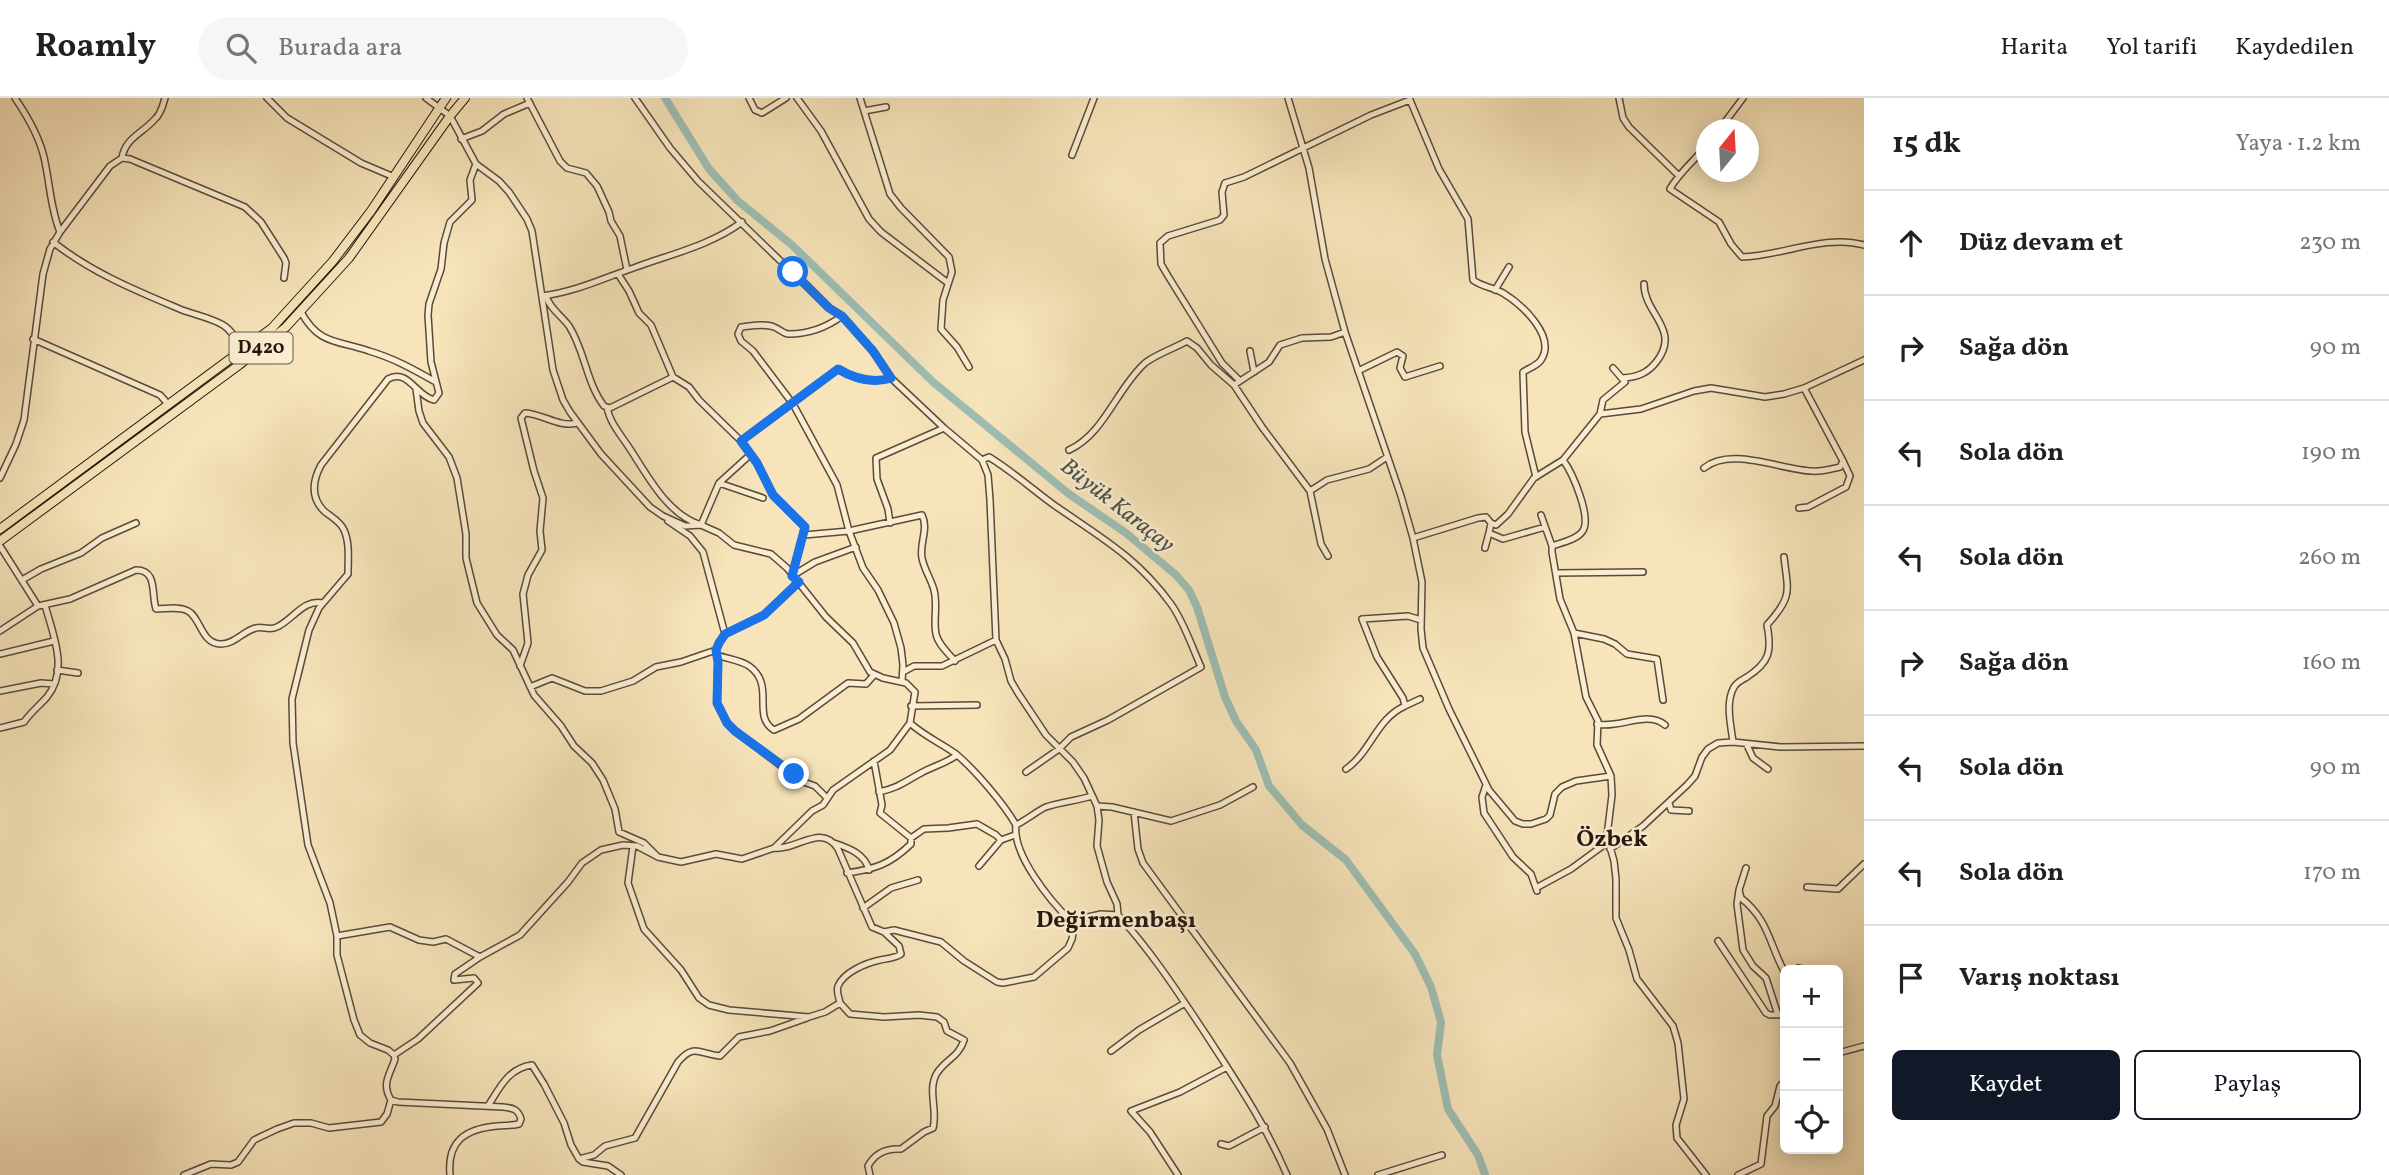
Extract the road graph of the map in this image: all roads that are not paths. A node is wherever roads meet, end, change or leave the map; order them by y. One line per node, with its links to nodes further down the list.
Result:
1 (15, 98): 32 (street)
2 (165, 98): 27 (street)
3 (267, 98): 30 (street)
4 (426, 98): 18 (street)
5 (446, 98): 18 (highway, D420)
6 (465, 98): 21 (highway, D420)
7 (635, 98): 31 (street)
8 (750, 98): 9 (street)
9 (786, 98)
10 (797, 98): 39 (street)
11 (860, 98): 20 (street)
12 (1094, 98): 25 (street)
13 (1288, 98): 24 (street)
14 (1619, 98): 29 (street)
15 (1742, 98): 22 (street)
16 (1410, 99): 24 (street); 41 (street)
17 (529, 101): 23 (street); 36 (street)
18 (439, 107): 21 (street); 30 (highway, D420)
19 (886, 107): 20 (street)
20 (864, 111): 39 (street)
21 (450, 117): 23 (street); 43 (highway, D420)
22 (1727, 119)
23 (461, 139): 28 (street)
24 (1304, 148): 45 (street); 59 (street)
25 (1072, 155)
26 (1696, 157): 29 (street)
27 (122, 158): 32 (street); 38 (street)
28 (476, 164): 42 (street); 58 (street)
29 (1679, 176): 34 (street)
30 (394, 177): 47 (highway, D420)
31 (742, 222): 36 (street); 44 (street)
32 (60, 232): 33 (street)
33 (53, 242): 46 (street); 47 (street)
34 (1864, 245)
35 (1509, 267): 41 (street)
36 (627, 270): 37 (street)
37 (618, 274): 42 (street); 55 (street)
38 (284, 278)
39 (948, 283): 50 (street)
40 (1643, 284): 57 (street)
41 (1495, 290): 76 (street)
42 (544, 296): 64 (street); 66 (street)
43 (301, 312): 58 (street); 94 (highway, D420)
44 (842, 316): 56 (street); 62 (street)
45 (1345, 332): 53 (street); 54 (street)
46 (33, 339): 63 (street); 77 (street)
47 (243, 351): 63 (highway, D420)
48 (1250, 351): 54 (street)
49 (1864, 360): 60 (street)
50 (969, 366)
51 (1440, 366): 53 (street)
52 (1612, 368): 57 (street)
53 (1358, 371): 71 (street)
54 (1254, 372): 59 (street)
55 (673, 377): 64 (street); 68 (street)
56 (891, 378): 62 (street); 67 (street)
57 (1623, 378): 65 (street)
58 (434, 381): 61 (street)
59 (1237, 383): 69 (street); 79 (street)
60 (1804, 388): 65 (street); 74 (street)
61 (416, 389): 105 (street); 116 (street)
62 (793, 404): 68 (street); 90 (street)
63 (169, 405): 89 (highway, D420)
64 (607, 407): 87 (street)
65 (1600, 414): 73 (street)
66 (577, 423): 83 (street); 116 (street)
67 (944, 428): 72 (street); 85 (street)
68 (741, 441): 70 (street)
69 (1069, 450)
70 (751, 454): 78 (street); 92 (street)
71 (1387, 457): 79 (street); 93 (street)
72 (982, 460): 111 (street); 137 (street)
73 (1563, 460): 76 (street); 95 (street)
74 (1843, 461): 75 (street); 81 (street)
75 (1704, 468)
76 (1536, 477): 86 (street)
77 (0, 478)
78 (719, 483): 80 (street); 87 (street)
79 (1310, 491): 98 (street)
80 (763, 498)
81 (1799, 508)
82 (1541, 515): 88 (street)
83 (663, 516): 87 (street); 110 (street)
84 (136, 523): 103 (street)
85 (890, 523): 90 (street); 115 (street)
86 (1491, 523): 91 (street); 93 (street)
87 (701, 525): 102 (street)
88 (1545, 527): 91 (street); 95 (street)
89 (0, 529)
90 (849, 531): 92 (street); 96 (street)
91 (1489, 533): 97 (street)
92 (804, 535): 102 (street)
93 (1413, 538): 107 (street)
94 (0, 543): 103 (street)
95 (1552, 546): 101 (street)
96 (856, 547): 102 (street); 118 (street)
97 (1485, 548)
98 (1328, 556)
99 (1784, 557): 134 (street)
100 (1643, 572): 101 (street)
101 (1556, 573): 109 (street)
102 (792, 576): 104 (street)
103 (22, 580): 106 (street)
104 (799, 582): 110 (street); 120 (street)
105 (323, 603): 106 (street); 175 (street)
106 (41, 606): 108 (street); 112 (street)
107 (1421, 620): 129 (street); 144 (street)
108 (0, 631)
109 (1574, 633): 126 (street); 131 (street)
110 (725, 634): 113 (street)
111 (996, 640): 115 (street); 137 (street)
112 (54, 641): 114 (street); 117 (street)
113 (717, 652): 120 (street); 123 (street); 148 (street)
114 (0, 654)
115 (955, 661): 118 (street)
116 (520, 667): 123 (street)
117 (57, 670): 119 (street); 122 (street)
118 (903, 672): 121 (street)
119 (78, 673)
120 (874, 675): 121 (street)
121 (902, 682): 128 (street)
122 (54, 684): 124 (street); 133 (street)
123 (530, 687): 162 (street)
124 (0, 691)
125 (1420, 699): 129 (street)
126 (1664, 700)
127 (977, 705): 128 (street)
128 (911, 706): 130 (street)
129 (1405, 706): 140 (street)
130 (910, 723): 138 (street); 139 (street)
131 (1597, 724): 132 (street); 143 (street)
132 (1665, 725)
133 (0, 727)
134 (1733, 742): 135 (street); 149 (street)
135 (1747, 744): 136 (street); 141 (street)
136 (1864, 746)
137 (1059, 749): 142 (street); 147 (street)
138 (957, 755): 146 (street); 153 (street)
139 (874, 761): 146 (street); 148 (street)
140 (1346, 769)
141 (1768, 769)
142 (1026, 772)
143 (1611, 776): 144 (street); 157 (street)
144 (1486, 785): 157 (street)
145 (1253, 787): 152 (street)
146 (879, 792): 155 (street)
147 (1091, 796): 150 (street); 153 (street)
148 (827, 798): 160 (street)
149 (1668, 803): 151 (street); 161 (street)
150 (1097, 806): 152 (street); 172 (street)
151 (1689, 811)
152 (1134, 812): 203 (street)
153 (1016, 825): 154 (street)
154 (1015, 835): 156 (street); 173 (street)
155 (911, 838): 156 (street); 166 (street)
156 (1001, 840): 164 (street)
157 (1608, 842): 161 (street)
158 (834, 843): 160 (street); 166 (street); 167 (street)
159 (633, 846): 162 (street); 177 (street); 183 (street)
160 (775, 848): 162 (street)
161 (1610, 849): 205 (street)
162 (658, 857)
163 (1864, 864): 169 (street)
164 (979, 866)
165 (1746, 868): 170 (street)
166 (869, 870): 167 (street)
167 (847, 873): 171 (street)
168 (918, 880): 171 (street)
169 (1807, 887)
170 (1739, 890): 178 (street); 181 (street)
171 (863, 908): 174 (street)
172 (1118, 915): 173 (street); 180 (street)
173 (1075, 921): 174 (street)
174 (884, 932): 179 (street)
175 (337, 936): 177 (street); 187 (street)
176 (1718, 942): 182 (street)
177 (480, 957): 187 (street)
178 (1781, 965)
179 (840, 1003): 183 (street); 200 (street)
180 (1185, 1003): 186 (street); 188 (street)
181 (1780, 1010)
182 (1780, 1015)
183 (809, 1017): 195 (street)
184 (1864, 1046): 185 (street)
185 (1843, 1049)
186 (1111, 1051)
187 (394, 1055): 190 (street)
188 (1227, 1067): 192 (street); 201 (street)
189 (1780, 1086): 206 (street)
190 (391, 1100): 191 (street); 197 (street)
191 (488, 1106): 195 (street); 198 (street)
192 (1265, 1127): 193 (street); 196 (street)
193 (1221, 1144)
194 (1442, 1156): 204 (street)
195 (579, 1159): 199 (street)
196 (1287, 1174): 202 (street)
197 (184, 1175)
198 (450, 1175)
199 (621, 1175)
200 (870, 1175)
201 (1178, 1175)
202 (1277, 1175)
203 (1345, 1175)
204 (1378, 1175)
205 (1706, 1175)
206 (1738, 1175)

